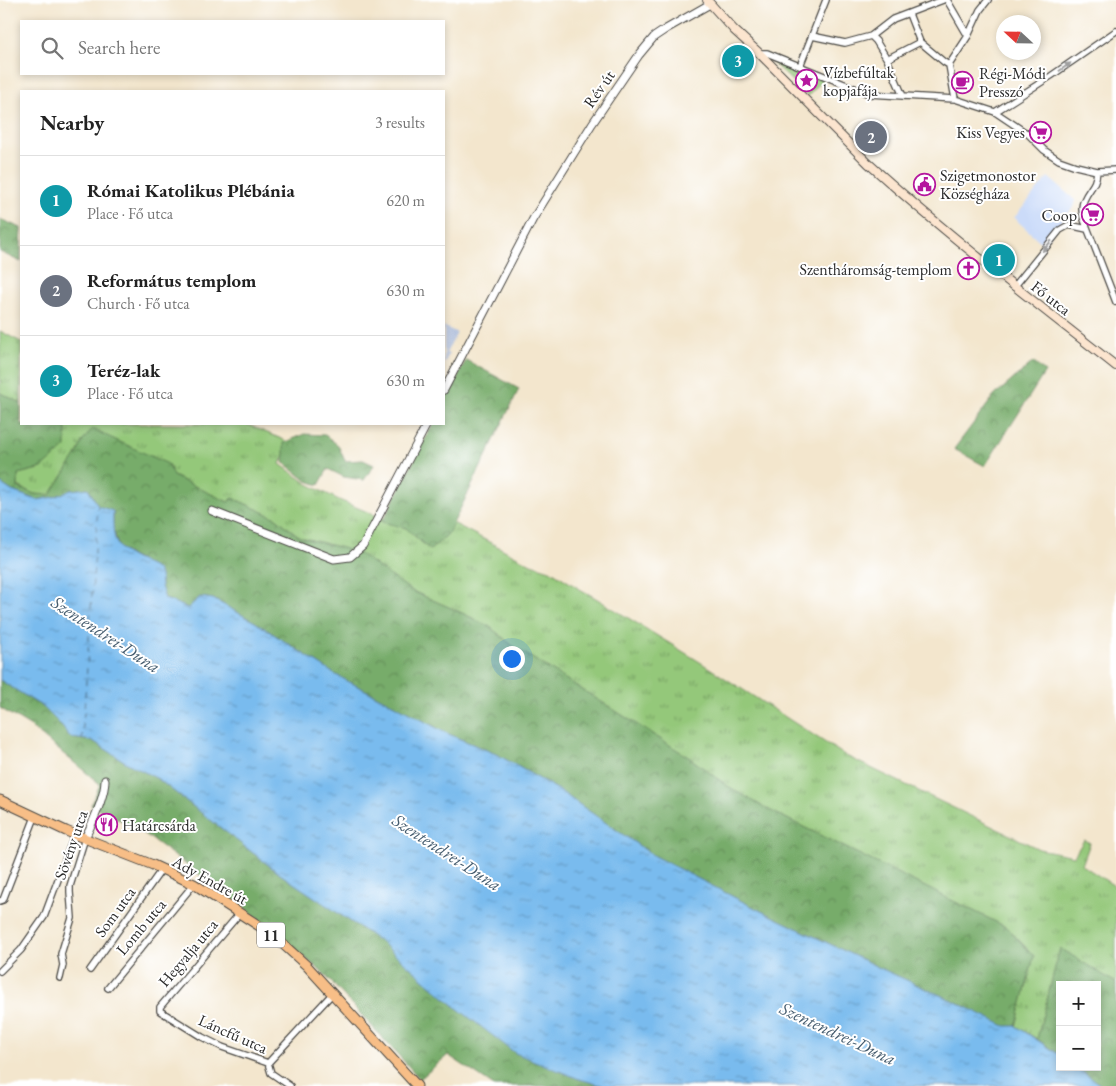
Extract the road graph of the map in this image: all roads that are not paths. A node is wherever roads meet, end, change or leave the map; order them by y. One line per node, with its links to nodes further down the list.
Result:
1 (826, 0): 8 (street)
2 (943, 0): 6 (street)
3 (947, 0): 10 (street)
4 (988, 0): 10 (street)
5 (708, 2): 12 (main road, Fő utca); 25 (street, Rév út)
6 (909, 14): 9 (street); 11 (street)
7 (1116, 32): 18 (street, one-way to 7)
8 (812, 36): 9 (street); 15 (street)
9 (871, 36): 13 (street)
10 (968, 36): 14 (street)
11 (920, 42): 13 (street); 14 (street)
12 (758, 53): 15 (street); 22 (main road, Fő utca)
13 (887, 59): 16 (street)
14 (949, 65): 17 (street)
15 (800, 66): 16 (street)
16 (903, 96): 17 (street)
17 (955, 98): 18 (street)
18 (995, 112): 20 (street)
19 (1116, 170): 20 (street)
20 (1097, 171): 21 (street)
21 (1087, 229): 22 (street, one-way to 22); 23 (street)
22 (1014, 287): 24 (main road, Fő utca)
23 (1116, 302)
24 (1116, 366)
25 (445, 388)
26 (426, 425): 27 (street)
27 (212, 511)
28 (105, 780): 32 (street, Sövény utca)
29 (0, 800): 30 (main road, 11)
30 (36, 817): 31 (main road, 11); 35 (street)
31 (76, 834): 32 (main road, Ady Endre út / 11); 38 (street)
32 (85, 838): 33 (main road, Ady Endre út / 11); 39 (street, Sövény utca)
33 (162, 869): 34 (main road, Ady Endre út / 11); 37 (street, Som utca)
34 (194, 884): 36 (main road, Ady Endre út / 11); 40 (street, Lomb utca)
35 (0, 901)
36 (240, 913): 41 (main road, Ady Endre út / 11); 42 (street, Hegyalja utca)
37 (90, 970)
38 (0, 971)
39 (60, 978)
40 (108, 988)
41 (333, 993): 43 (street); 45 (main road, Ady Endre út / 11)
42 (160, 1011): 43 (street, Láncfű utca)
43 (268, 1063): 44 (street, Láncfű utca)
44 (290, 1086)
45 (417, 1086)

